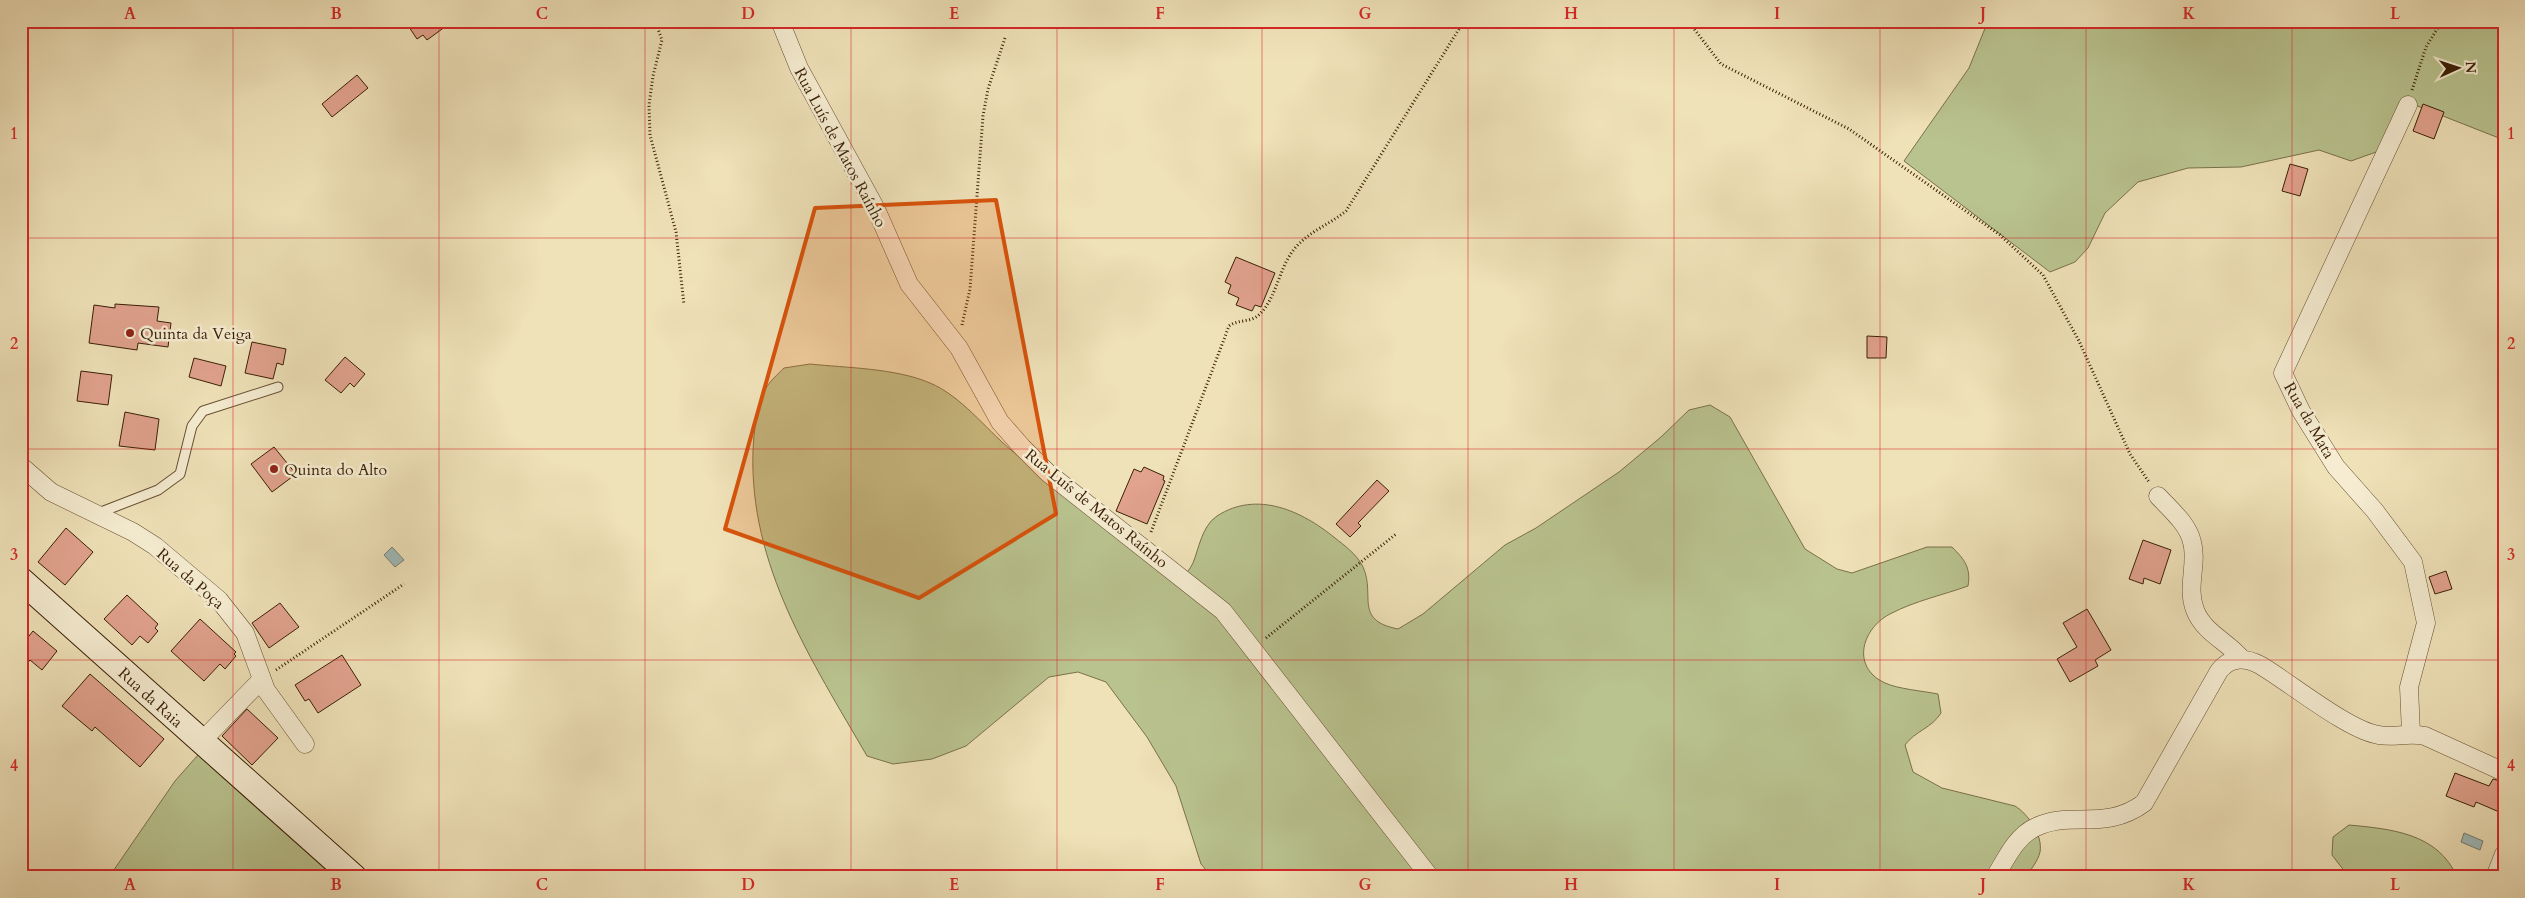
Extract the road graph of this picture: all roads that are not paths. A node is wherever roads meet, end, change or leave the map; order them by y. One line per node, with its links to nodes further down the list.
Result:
1 (780, 21): 16 (street, Rua Luís de Matos Raínho)
2 (2408, 105): 10 (street, Rua da Mata)
3 (278, 387): 6 (lane)
4 (21, 466): 6 (street, Rua da Poça)
5 (2158, 496): 8 (street)
6 (95, 514): 9 (street, Rua da Poça)
7 (21, 580): 11 (main road, Rua da Raia)
8 (2242, 659): 10 (street); 17 (street)
9 (261, 680): 11 (street); 12 (street, Rua da Poça)
10 (2411, 733): 13 (street)
11 (201, 742): 15 (main road, Rua da Raia)
12 (305, 744)
13 (2504, 772)
14 (2504, 854): 18 (street)
15 (354, 877)
16 (1430, 877)
17 (1995, 877)
18 (2495, 877)

